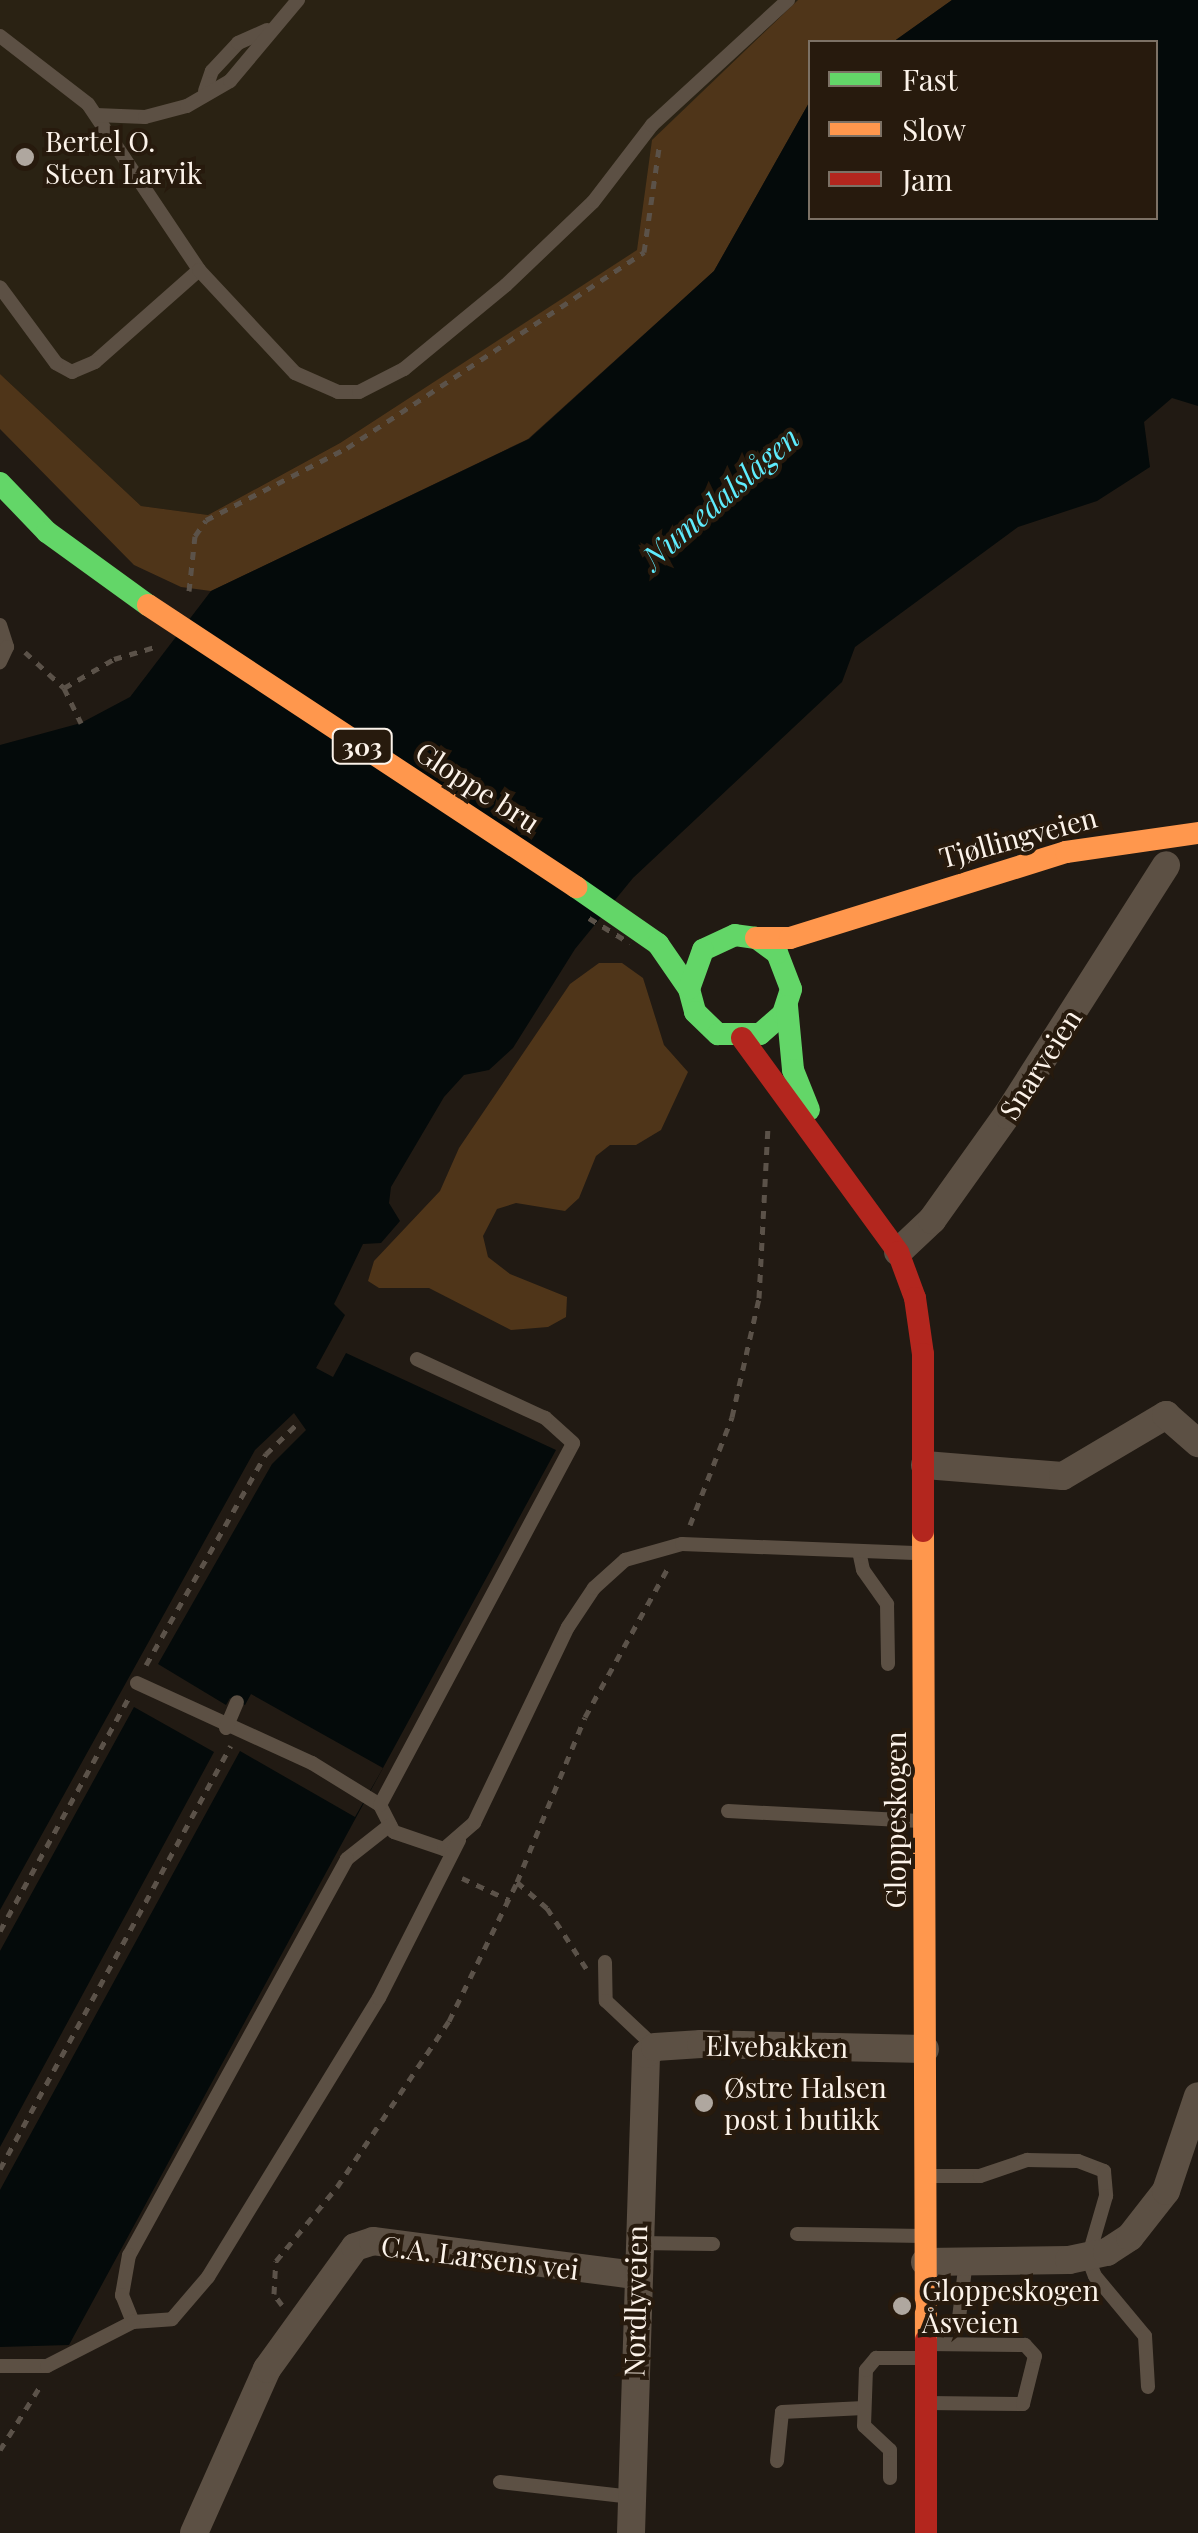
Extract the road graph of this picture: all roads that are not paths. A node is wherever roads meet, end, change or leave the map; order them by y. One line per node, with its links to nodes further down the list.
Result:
1 (298, 0): 4 (lane)
2 (788, 0): 5 (lane)
3 (0, 36): 4 (lane)
4 (96, 115): 5 (lane)
5 (199, 270): 6 (lane)
6 (0, 287)
7 (0, 483): 12 (main road, Gloppe bru / 303, bridge)
8 (0, 625): 9 (lane)
9 (0, 662)
10 (1198, 834): 13 (main road, Tjøllingveien / 303)
11 (1166, 865): 22 (street, Snarveien)
12 (576, 888): 14 (main road, Gloppe bru / 303); 18 (main road, Gloppe bru / 303)
13 (858, 916): 15 (main road, Tjøllingveien / 303); 16 (main road, Tjøllingveien / 303)
14 (726, 937): 15 (main road, 303); 18 (main road)
15 (756, 938): 19 (main road)
16 (824, 950)
17 (807, 970): 19 (main road)
18 (689, 989): 20 (main road, 303)
19 (788, 998): 20 (main road); 21 (main road, Gloppeskogen)
20 (742, 1038): 21 (main road, Gloppeskogen)
21 (818, 1136): 22 (main road, Gloppeskogen)
22 (898, 1252): 25 (main road, Gloppeskogen)
23 (417, 1359): 32 (lane)
24 (1198, 1443): 25 (street)
25 (925, 1465): 27 (main road, Gloppeskogen)
26 (859, 1551): 27 (lane); 28 (lane); 36 (lane)
27 (924, 1552): 34 (main road, Gloppeskogen)
28 (888, 1664)
29 (137, 1683): 31 (lane)
30 (237, 1702): 31 (lane)
31 (233, 1728): 32 (lane)
32 (380, 1806): 35 (lane)
33 (728, 1811): 34 (lane)
34 (926, 1821): 38 (main road, Gloppeskogen)
35 (390, 1825): 36 (lane); 49 (lane)
36 (459, 1840): 49 (lane)
37 (605, 1962): 39 (lane)
38 (925, 2049): 39 (street, Elvebakken); 41 (main road, Gloppeskogen)
39 (649, 2058): 43 (street, Nordlyveien)
40 (1198, 2096): 46 (street)
41 (925, 2176): 45 (main road, Gloppeskogen); 46 (lane)
42 (797, 2234): 45 (lane)
43 (636, 2244): 44 (lane); 48 (street, Nordlyveien)
44 (714, 2244)
45 (925, 2249): 47 (street); 50 (main road, Gloppeskogen)
46 (1088, 2258): 47 (street); 52 (lane)
47 (966, 2261): 50 (lane)
48 (635, 2275): 58 (street, Nordlyveien); 59 (street, C.A. Larsens vei)
49 (133, 2322): 51 (lane)
50 (926, 2343): 53 (main road, Gloppeskogen); 53 (lane); 54 (lane)
51 (0, 2366)
52 (1148, 2387)
53 (926, 2403): 61 (main road, Gloppeskogen)
54 (864, 2408): 55 (lane); 56 (lane)
55 (777, 2462)
56 (890, 2478)
57 (500, 2482): 58 (lane)
58 (632, 2497): 60 (street, Nordlyveien)
59 (194, 2533)
60 (631, 2533)
61 (926, 2533)

